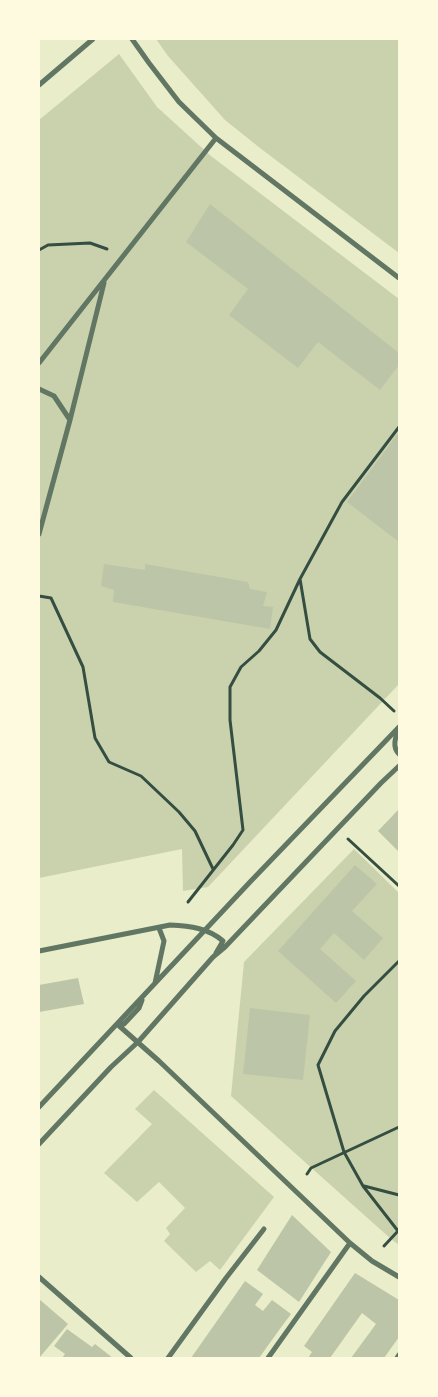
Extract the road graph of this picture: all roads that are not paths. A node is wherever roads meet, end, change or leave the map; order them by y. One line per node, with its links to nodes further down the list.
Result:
1 (93, 39): 4 (street)
2 (127, 39): 3 (street)
3 (134, 41): 5 (street)
4 (39, 85)
5 (216, 138): 6 (street); 7 (street)
6 (399, 278)
7 (105, 279): 8 (street); 10 (street)
8 (39, 364)
9 (39, 389): 10 (street)
10 (70, 420): 11 (street)
11 (39, 534)
12 (399, 728): 13 (street); 16 (street)
13 (399, 754)
14 (399, 766): 18 (street)
15 (159, 928): 16 (street); 17 (street); 19 (street)
16 (204, 931): 18 (street); 19 (street)
17 (39, 951)
18 (213, 957): 21 (street)
19 (155, 984): 20 (street)
20 (117, 1024): 21 (street); 22 (street)
21 (138, 1042): 23 (street); 25 (street)
22 (39, 1107)
23 (39, 1144)
24 (264, 1229): 30 (street)
25 (350, 1243): 27 (street); 31 (street)
26 (39, 1277): 29 (street)
27 (399, 1277)
28 (399, 1355): 32 (street)
29 (131, 1358)
30 (168, 1358)
31 (268, 1358)
32 (397, 1358)

